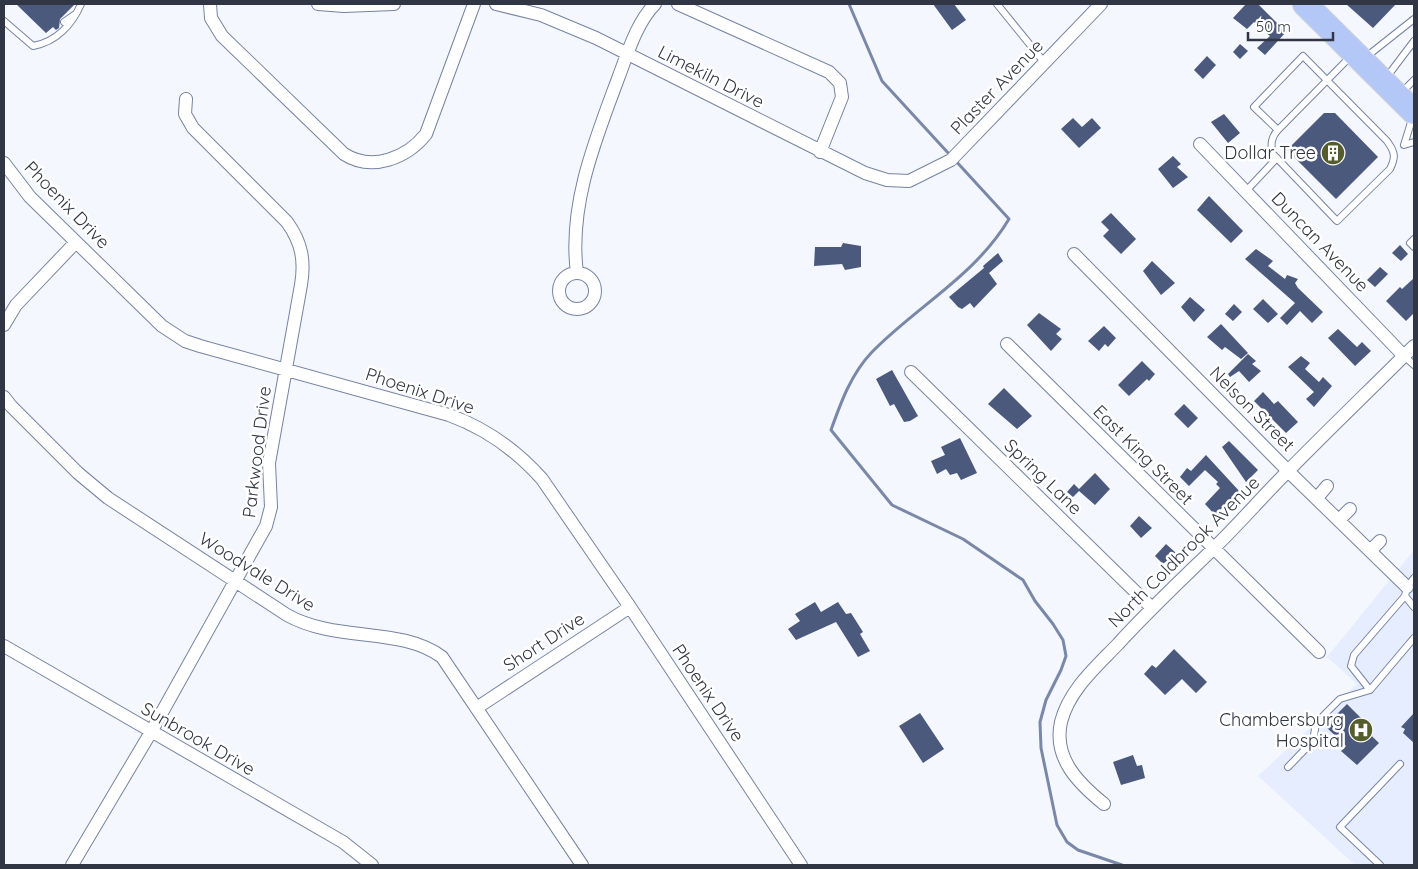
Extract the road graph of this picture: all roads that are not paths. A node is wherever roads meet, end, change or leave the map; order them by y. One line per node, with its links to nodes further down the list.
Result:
1 (81, 4): 12 (lane)
2 (210, 4): 5 (street)
3 (318, 4): 4 (street)
4 (394, 4)
5 (474, 4)
6 (496, 4): 17 (street, Limekiln Drive)
7 (654, 4): 17 (street)
8 (678, 4): 27 (street)
9 (997, 4): 19 (lane)
10 (1101, 4): 19 (street, Plaster Avenue)
11 (1305, 4): 18 (highway)
12 (74, 15): 14 (lane); 15 (lane)
13 (1414, 19): 18 (lane)
14 (4, 21)
15 (64, 22)
16 (1414, 41): 21 (lane)
17 (628, 54): 27 (street, Limekiln Drive); 37 (street)
18 (1359, 56): 20 (lane); 21 (highway)
19 (1044, 62): 31 (street, Plaster Avenue)
20 (1327, 80): 23 (lane); 23 (lane); 28 (lane)
21 (1405, 96): 26 (lane)
22 (186, 99): 43 (street, Parkwood Drive)
23 (1278, 130): 29 (lane)
24 (1414, 142): 26 (lane)
25 (1200, 144): 32 (street, Duncan Avenue)
26 (1404, 144): 28 (lane)
27 (820, 152): 31 (street, Limekiln Drive)
28 (1394, 154): 29 (lane)
29 (1277, 158): 32 (lane)
30 (4, 164): 34 (street, Phoenix Drive)
31 (909, 181)
32 (1246, 191): 41 (street, Duncan Avenue)
33 (1414, 239): 35 (lane)
34 (76, 242): 38 (street); 43 (street, Phoenix Drive)
35 (1414, 247)
36 (1074, 254): 46 (street, Nelson Street)
37 (577, 273)
38 (4, 325)
39 (1007, 344): 52 (street, East King Street)
40 (1414, 346): 41 (street, North Coldbrook Avenue)
41 (1404, 356): 42 (lane, Duncan Avenue); 46 (street, North Coldbrook Avenue)
42 (1414, 365)
43 (285, 369): 54 (street, Parkwood Drive); 56 (street, Phoenix Drive)
44 (911, 372): 58 (street, Spring Lane)
45 (4, 397): 54 (street, Woodvale Drive)
46 (1288, 471): 48 (street, Nelson Street); 52 (street, North Coldbrook Avenue)
47 (1327, 486): 48 (street)
48 (1316, 498): 50 (street, Nelson Street)
49 (1350, 509): 50 (street)
50 (1339, 520): 53 (street, Nelson Street)
51 (1380, 541): 53 (street)
52 (1213, 550): 58 (street, North Coldbrook Avenue); 61 (street, East King Street)
53 (1370, 551): 55 (street, Nelson Street)
54 (237, 582): 63 (street, Woodvale Drive); 64 (street, Parkwood Drive)
55 (1409, 587): 57 (lane); 62 (lane)
56 (630, 607): 63 (street, Short Drive); 71 (street, Phoenix Drive)
57 (1414, 607)
58 (1152, 608): 67 (street, North Coldbrook Avenue)
59 (1414, 638): 62 (lane)
60 (4, 646): 64 (street, Sunbrook Drive)
61 (1319, 652)
62 (1370, 690): 66 (lane)
63 (478, 707): 70 (street, Woodvale Drive)
64 (152, 732): 68 (street, Parkwood Drive); 69 (street, Sunbrook Drive)
65 (1400, 764): 72 (lane)
66 (1288, 767)
67 (1104, 804)
68 (72, 865)
69 (372, 865)
70 (582, 865)
71 (801, 865)
72 (1380, 865)

